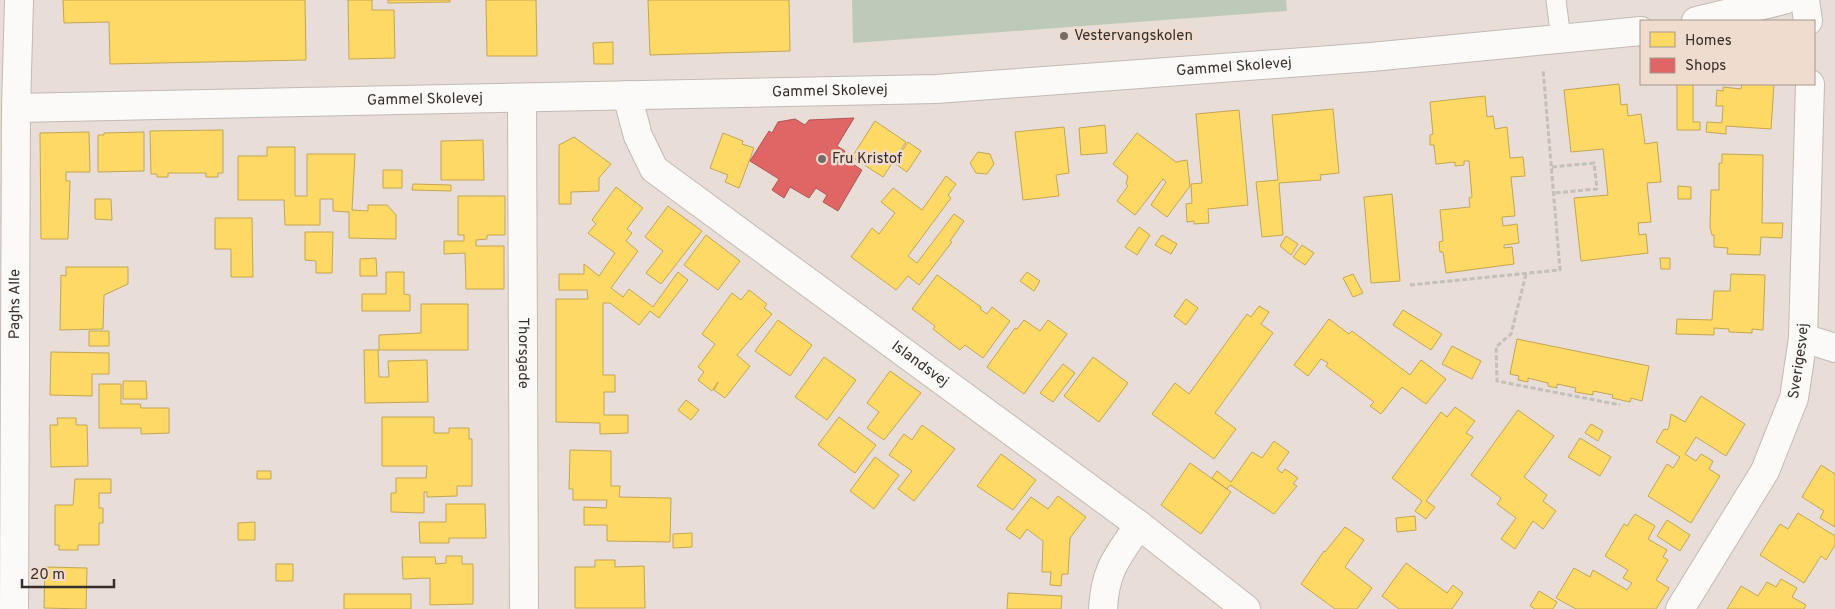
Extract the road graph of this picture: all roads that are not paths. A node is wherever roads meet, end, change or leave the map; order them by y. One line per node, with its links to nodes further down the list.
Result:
1 (19, 0): 12 (street, Paghs Alle)
2 (1556, 0): 8 (lane)
3 (1784, 0): 5 (street)
4 (1805, 0): 6 (street)
5 (1700, 20)
6 (1808, 20)
7 (1640, 31): 8 (street, Gammel Skolevej)
8 (1550, 40): 10 (street, Gammel Skolevej)
9 (1810, 85): 13 (street, Sverigesvej)
10 (627, 95): 11 (street, Gammel Skolevej); 15 (street, Islandsvej)
11 (522, 98): 12 (street, Gammel Skolevej); 17 (street, Thorsgade)
12 (16, 108): 16 (street, Paghs Alle)
13 (1803, 338): 14 (street); 20 (street, Sverigesvej)
14 (1835, 348)
15 (1139, 525): 18 (street); 19 (street, Islandsvej)
16 (14, 609)
17 (524, 609)
18 (1103, 609)
19 (1246, 609)
20 (1680, 609)

